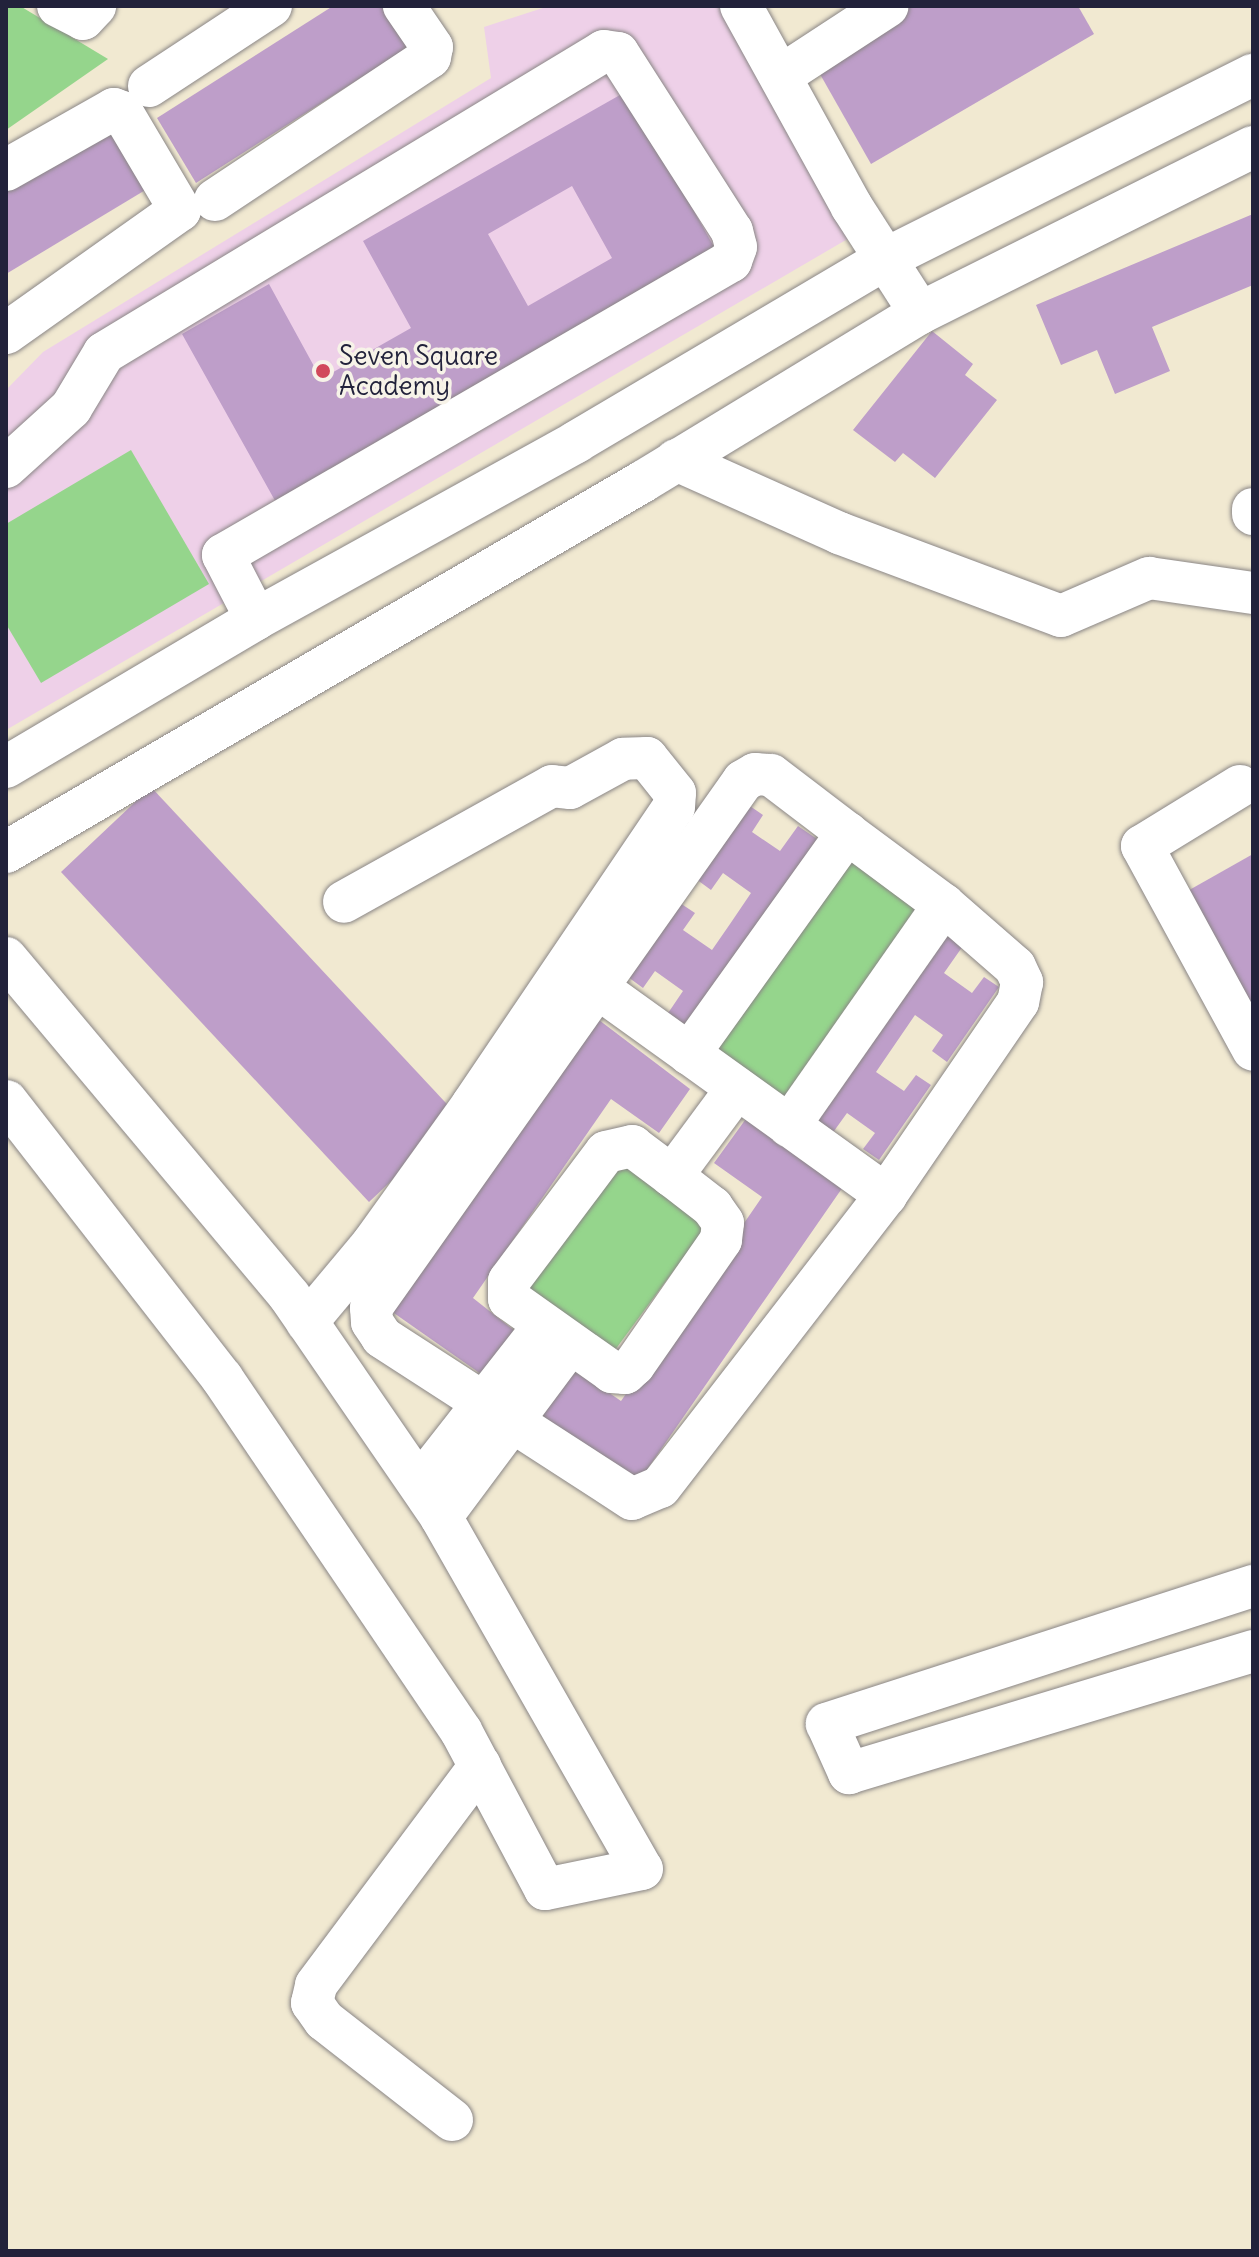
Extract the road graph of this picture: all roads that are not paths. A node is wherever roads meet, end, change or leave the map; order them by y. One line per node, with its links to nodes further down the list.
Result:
1 (58, 6): 2 (street)
2 (95, 6)
3 (271, 6): 9 (street)
4 (404, 6): 12 (street)
5 (741, 6): 7 (street)
6 (888, 6): 7 (street)
7 (782, 75): 13 (street)
8 (1253, 75): 13 (street)
9 (149, 86)
10 (1253, 147): 14 (street)
11 (6, 170): 15 (street)
12 (215, 200)
13 (889, 257): 14 (street); 16 (street)
14 (920, 313): 17 (street)
15 (6, 333)
16 (576, 442): 19 (street); 21 (street)
17 (676, 460): 19 (street); 20 (street)
18 (6, 467): 21 (street)
19 (608, 503): 25 (street)
20 (1253, 593)
21 (256, 619): 22 (street)
22 (6, 767)
23 (1249, 791): 30 (street)
24 (847, 833): 27 (street); 29 (street); 31 (street)
25 (6, 852)
26 (344, 902): 37 (street)
27 (944, 905): 34 (street); 36 (street)
28 (6, 958): 37 (street)
29 (598, 988): 31 (street); 39 (street)
30 (1253, 1050)
31 (689, 1054): 32 (street)
32 (737, 1088): 34 (street); 35 (street)
33 (6, 1101): 43 (street)
34 (789, 1126): 36 (street)
35 (672, 1176): 38 (street); 38 (street)
36 (886, 1195): 39 (street)
37 (307, 1322): 40 (street)
38 (557, 1335): 39 (street)
39 (497, 1414): 40 (street)
40 (430, 1500): 43 (street)
41 (1253, 1586): 42 (street)
42 (1253, 1651)
43 (480, 1766): 44 (street)
44 (452, 2120)

